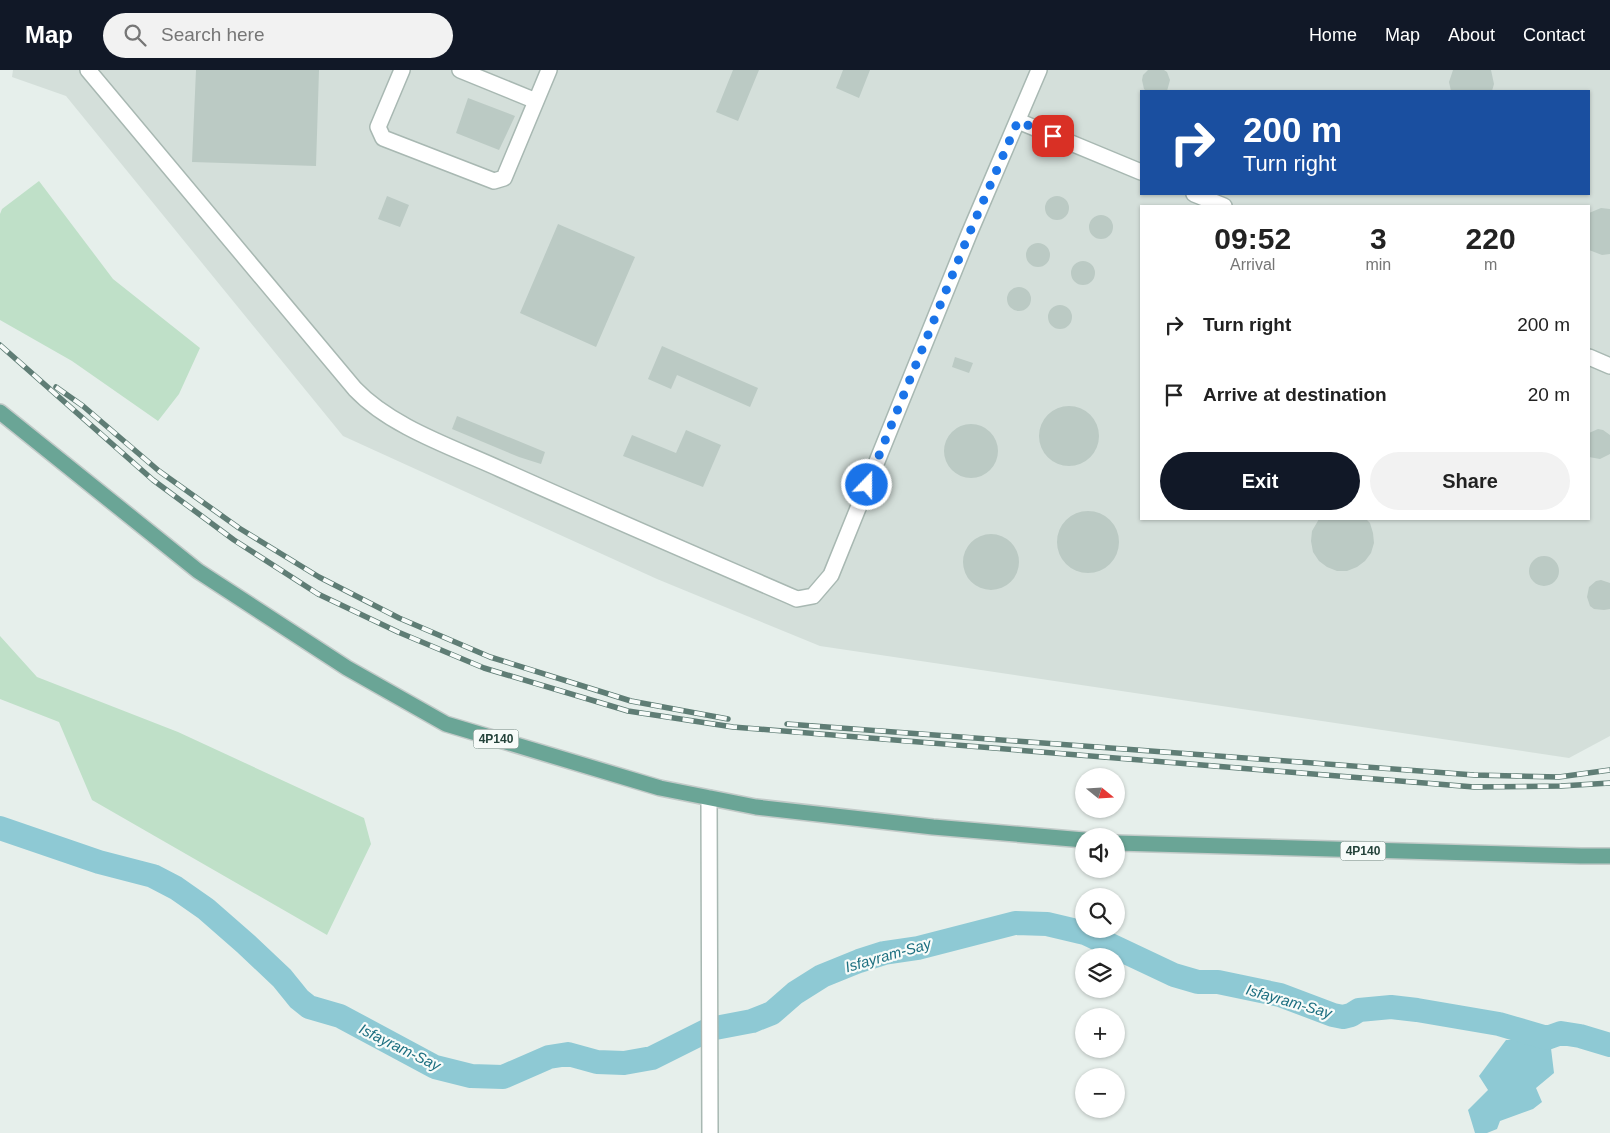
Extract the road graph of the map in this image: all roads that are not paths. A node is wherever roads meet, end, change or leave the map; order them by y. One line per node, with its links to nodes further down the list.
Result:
1 (88, 70): 7 (street)
2 (402, 70): 6 (street)
3 (460, 70): 6 (street)
4 (548, 70): 6 (street)
5 (1039, 70): 7 (street)
6 (536, 101)
7 (1018, 121): 8 (street)
8 (1140, 172)
9 (1196, 195): 10 (street)
10 (1222, 205)
11 (1590, 357): 12 (street)
12 (1610, 366)
13 (0, 412): 14 (main road, 4P140)
14 (709, 798): 15 (main road, 4P140); 18 (street)
15 (1075, 839)
16 (1125, 843): 17 (main road, 4P140)
17 (1610, 856)
18 (710, 1133)

